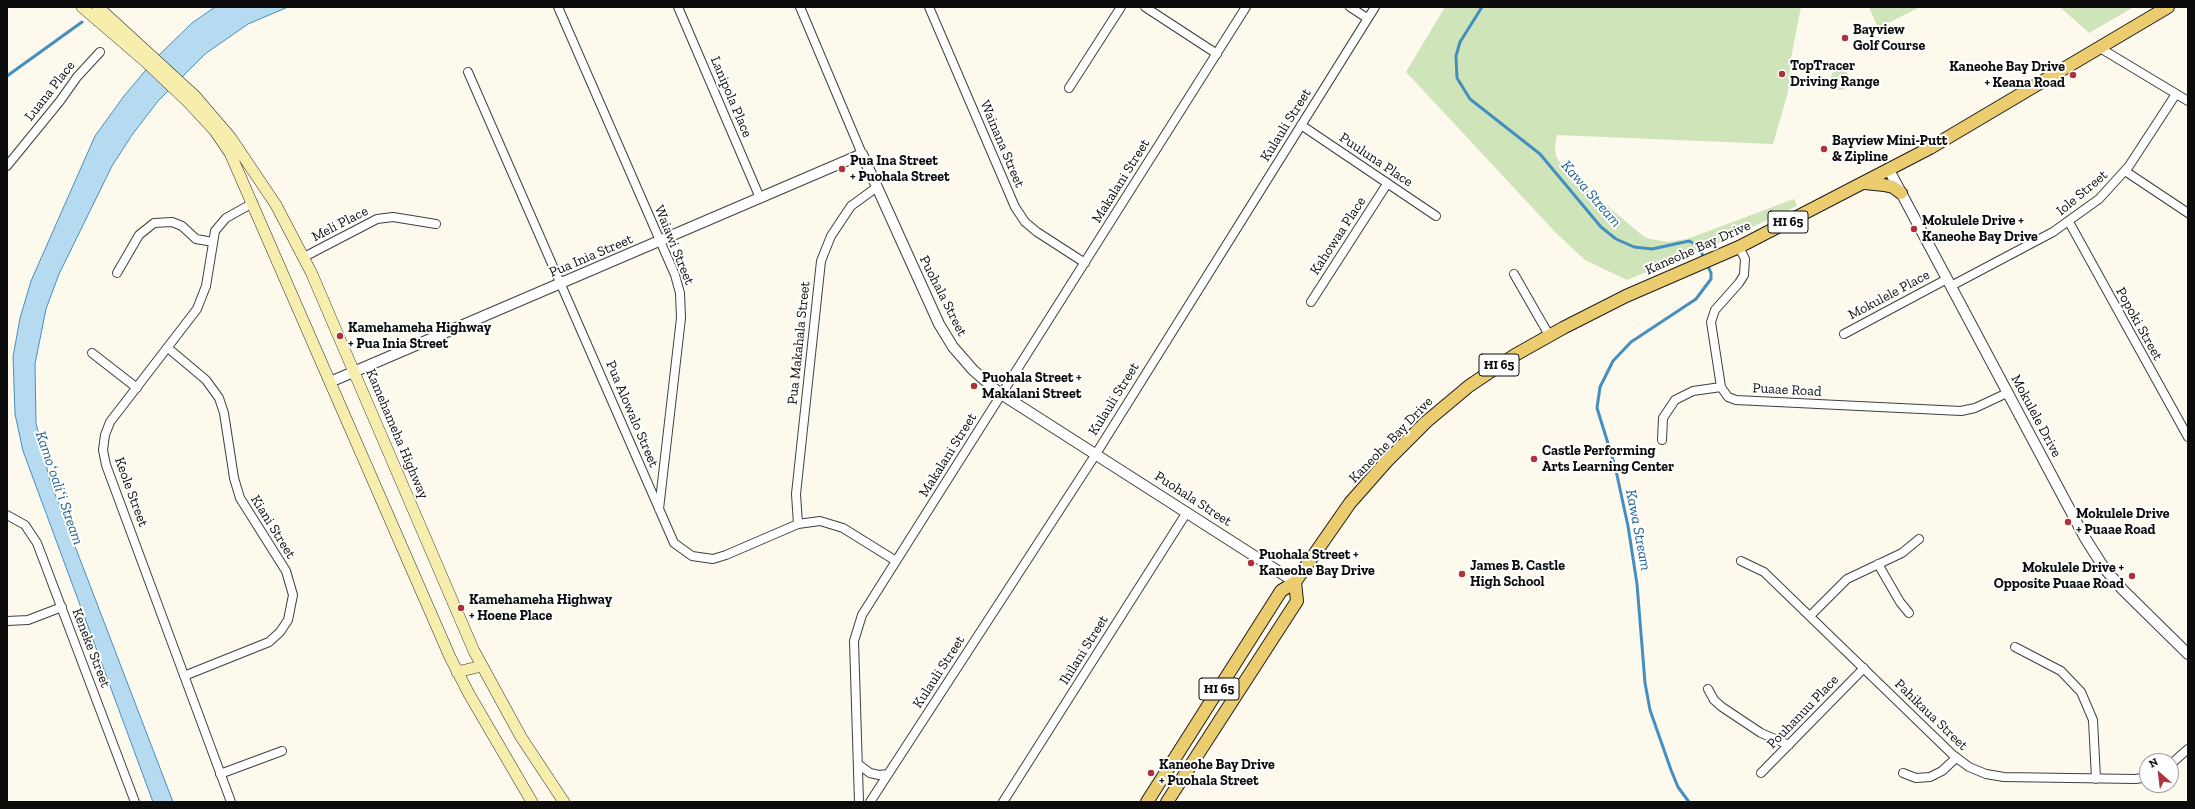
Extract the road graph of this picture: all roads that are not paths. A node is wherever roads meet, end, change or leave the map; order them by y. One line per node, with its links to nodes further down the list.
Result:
1 (82, 7): 17 (main road, Kamehameha Highway)
2 (98, 7): 17 (main road, Kamehameha Highway)
3 (558, 7): 40 (street, Waiawi Street)
4 (678, 7): 33 (street, Lanipola Place)
5 (800, 7): 24 (street, Puohala Street)
6 (929, 7): 43 (street, Wainana Street)
7 (1121, 7): 20 (street)
8 (1145, 7): 16 (street)
9 (1246, 7): 16 (street, Makalani Street)
10 (1350, 7): 13 (street)
11 (1375, 7): 13 (street, Kulauli Street)
12 (2168, 7): 14 (main road, Kaneohe Bay Drive / HI 65)
13 (1367, 18): 23 (street, Kulauli Street)
14 (2100, 48): 21 (street); 26 (main road, Kaneohe Bay Drive / HI 65)
15 (100, 52): 25 (street, Luana Place)
16 (1217, 54): 43 (street, Makalani Street)
17 (148, 58): 19 (main road, Kamehameha Highway)
18 (468, 72): 47 (street, Pua Alowalo Street)
19 (180, 87): 32 (main road, Kamehameha Highway); 34 (main road, Kamehameha Highway)
20 (1069, 88)
21 (2176, 94): 22 (street); 27 (street, Iole Street)
22 (2188, 102)
23 (1301, 125): 29 (street, Puuluna Place); 61 (street, Kulauli Street)
24 (862, 154): 30 (street, Puohala Street); 33 (street, Pua Inia Street)
25 (7, 166)
26 (1890, 170): 28 (main road, Kaneohe Bay Drive / HI 65); 31 (street, Mokulele Drive)
27 (2125, 171): 35 (street); 37 (street, Iole Street)
28 (1863, 183): 31 (main road); 41 (main road, Kaneohe Bay Drive / HI 65)
29 (1386, 184): 36 (street, Puuluna Place); 48 (street, Kahowaa Place)
30 (877, 187): 58 (street, Puohala Street); 65 (street, Pua Makahala Street)
31 (1902, 193): 46 (street, Mokulele Drive)
32 (272, 198): 34 (main road); 42 (main road, Kamehameha Highway)
33 (760, 198): 40 (street, Pua Inia Street)
34 (253, 203): 39 (street, Keole Street); 54 (main road, Kamehameha Highway)
35 (2188, 213)
36 (1436, 216)
37 (2069, 222): 46 (street, Iole Street); 59 (street, Popoki Street)
38 (436, 224): 42 (street, Meli Place)
39 (213, 242): 44 (street); 51 (street, Keole Street)
40 (660, 242): 47 (street, Pua Inia Street); 62 (street, Waiawi Street)
41 (1739, 247): 50 (main road, Kaneohe Bay Drive / HI 65); 55 (street)
42 (304, 257): 53 (main road, Kamehameha Highway)
43 (1084, 263): 58 (street, Makalani Street)
44 (117, 273)
45 (1514, 274): 50 (street)
46 (1949, 282): 49 (street, Mokulele Place); 57 (street, Mokulele Drive)
47 (562, 284): 53 (street, Pua Inia Street); 62 (street, Pua Alowalo Street)
48 (1311, 302)
49 (1844, 334)
50 (1549, 335): 70 (main road, Kaneohe Bay Drive / HI 65)
51 (168, 348): 56 (street, Keole Street); 80 (street, Kiani Street)
52 (92, 352): 56 (street)
53 (355, 373): 54 (street, Pua Inia Street); 77 (main road, Kamehameha Highway)
54 (330, 382): 79 (main road, Kamehameha Highway)
55 (1721, 387): 57 (street, Puaae Road); 60 (street)
56 (136, 388): 80 (street, Keole Street)
57 (2007, 393): 76 (street, Mokulele Drive)
58 (1002, 394): 61 (street, Puohala Street); 67 (street, Makalani Street)
59 (2188, 437)
60 (1662, 440)
61 (1095, 454): 63 (street, Puohala Street); 93 (street, Kulauli Street)
62 (658, 510): 65 (street, Pua Alowalo Street)
63 (1187, 512): 70 (street, Puohala Street); 102 (street, Ihilani Street)
64 (7, 515): 71 (street, Keneke Street)
65 (798, 524): 67 (street, Pua Alowalo Street)
66 (1919, 539): 69 (street)
67 (896, 561): 89 (street, Makalani Street)
68 (1742, 561): 73 (street, Pahikaua Street)
69 (1878, 564): 72 (street); 73 (street)
70 (1295, 582): 81 (main road, Kaneohe Bay Drive / HI 65); 83 (main road, HI 65)
71 (62, 607): 74 (street); 96 (street, Keneke Street)
72 (1909, 613)
73 (1810, 616): 78 (street, Pahikaua Street)
74 (7, 621)
75 (2015, 647): 95 (street)
76 (2188, 654)
77 (482, 666): 79 (main road); 99 (main road, Kamehameha Highway)
78 (1864, 668): 84 (street, Pouhanuu Place); 88 (street, Pahikaua Street)
79 (457, 672): 98 (main road, Kamehameha Highway)
80 (184, 676): 92 (street, Keole Street)
81 (1219, 689): 83 (main road); 103 (main road, Kaneohe Bay Drive / HI 65)
82 (1708, 689): 84 (street)
83 (1234, 698): 104 (main road, HI 65)
84 (1789, 745): 90 (street, Pouhanuu Place)
85 (2188, 750): 87 (street)
86 (282, 751): 92 (street)
87 (2179, 757)
88 (1956, 758): 91 (street); 95 (street, Pahikaua Street)
89 (858, 764): 93 (street); 100 (street, Makalani Street)
90 (1761, 773)
91 (1903, 773)
92 (220, 774): 97 (street, Keole Street)
93 (888, 774): 101 (street, Kulauli Street)
94 (2139, 778): 95 (street, Pahikaua Street)
95 (2096, 779)
96 (135, 802)
97 (231, 802)
98 (532, 802)
99 (564, 802)
100 (859, 802)
101 (870, 802)
102 (1003, 802)
103 (1147, 802)
104 (1167, 802)

